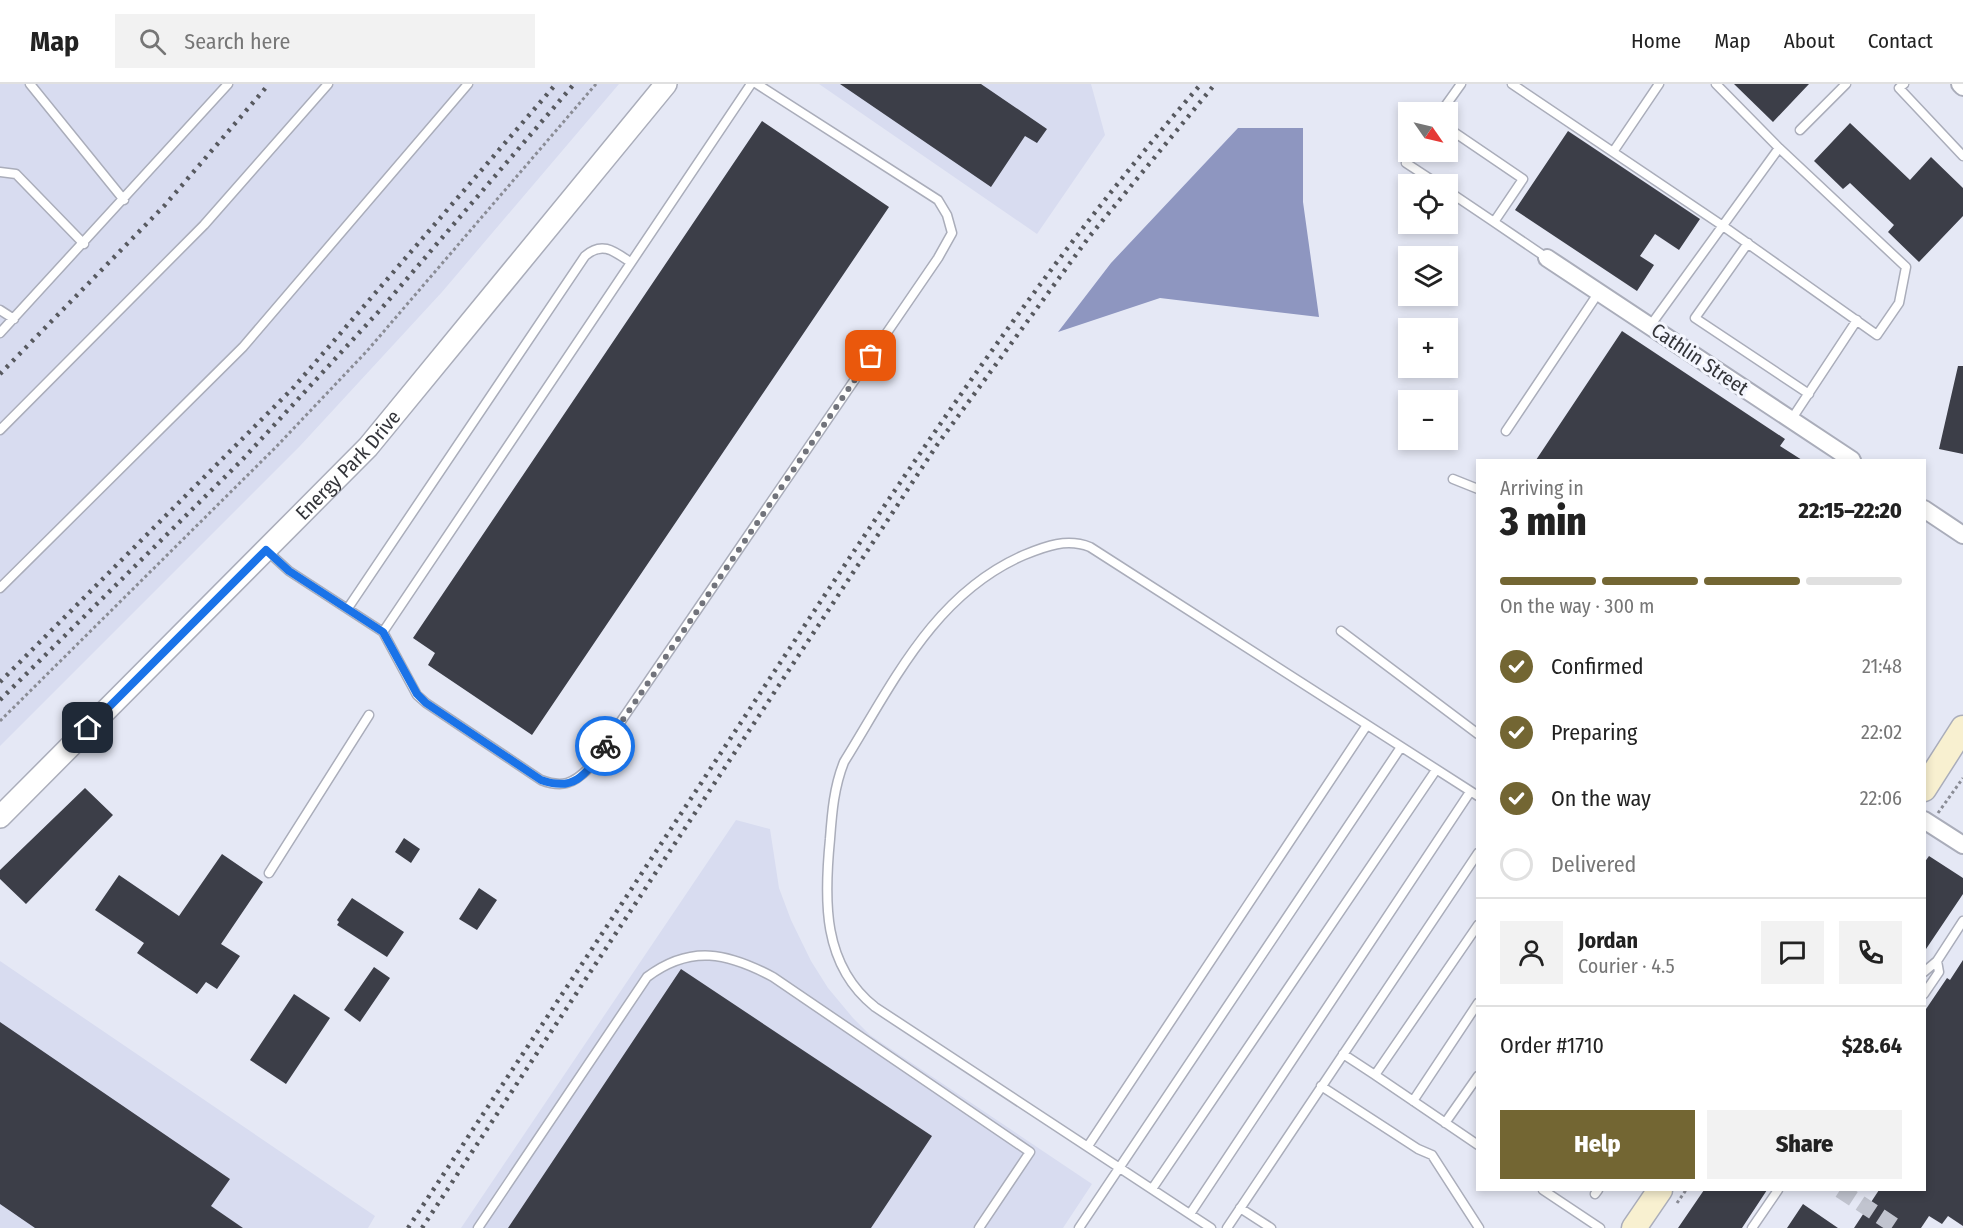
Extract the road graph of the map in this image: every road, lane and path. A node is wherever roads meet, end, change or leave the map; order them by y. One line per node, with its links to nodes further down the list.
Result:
1 (30, 84): 25 (lane)
2 (228, 84): 25 (lane)
3 (328, 84): 40 (lane)
4 (468, 84): 48 (lane)
5 (596, 84): 53 (path)
6 (666, 84): 47 (street, Energy Park Drive)
7 (751, 84): 31 (lane)
8 (757, 84): 51 (lane)
9 (1461, 84): 15 (lane)
10 (1512, 84): 19 (lane)
11 (1659, 84): 19 (lane)
12 (1716, 84): 18 (lane)
13 (1846, 84): 16 (lane)
14 (1900, 85): 20 (lane)
15 (1448, 102)
16 (1800, 130)
17 (1458, 135): 26 (lane)
18 (1779, 148): 27 (lane); 35 (lane)
19 (1613, 152): 27 (lane)
20 (1963, 156)
21 (1407, 163): 23 (lane)
22 (0, 172): 29 (lane)
23 (1423, 174)
24 (1458, 198): 26 (lane)
25 (124, 200): 29 (lane)
26 (1494, 222): 30 (lane)
27 (1723, 226): 28 (lane); 36 (lane)
28 (1748, 243): 35 (lane); 38 (lane)
29 (84, 244): 34 (lane)
30 (1547, 258): 32 (street, Cathlin Street)
31 (630, 262): 49 (lane); 51 (lane)
32 (1599, 292): 36 (street, Cathlin Street); 41 (lane)
33 (0, 310): 34 (lane)
34 (14, 319): 37 (lane)
35 (1857, 321): 38 (lane)
36 (1650, 326): 39 (street, Cathlin Street)
37 (0, 333)
38 (1809, 393): 39 (lane)
39 (1791, 420): 42 (street, Cathlin Street)
40 (0, 430)
41 (1506, 431)
42 (1850, 459)
43 (1453, 479): 44 (lane)
44 (1476, 488)
45 (1926, 510): 46 (street)
46 (1963, 535)
47 (266, 550): 49 (lane); 62 (street, Energy Park Drive)
48 (0, 588)
49 (348, 608): 51 (lane)
50 (1341, 631): 56 (lane)
51 (383, 632)
52 (369, 715): 66 (lane)
53 (0, 721)
54 (1367, 725): 57 (lane); 80 (lane); 80 (lane)
55 (1963, 728): 60 (main road)
56 (1476, 732)
57 (1401, 747): 58 (lane); 81 (lane)
58 (1436, 770): 61 (lane); 82 (lane)
59 (1963, 778): 63 (path)
60 (1926, 786)
61 (1474, 794): 87 (lane)
62 (0, 817)
63 (1928, 822): 64 (street)
64 (1963, 845)
65 (1476, 856): 73 (lane)
66 (269, 873)
67 (1963, 921): 69 (lane)
68 (1476, 928): 74 (lane)
69 (1937, 961): 70 (lane); 71 (lane)
70 (1926, 970)
71 (1926, 991)
72 (1476, 1007): 77 (lane)
73 (1343, 1054): 74 (lane); 76 (lane)
74 (1376, 1075): 77 (lane)
75 (1476, 1079): 78 (lane)
76 (1321, 1086): 86 (lane); 94 (lane)
77 (1413, 1101): 78 (lane)
78 (1445, 1123): 79 (lane)
79 (1476, 1144)
80 (1088, 1146): 81 (lane)
81 (1119, 1167): 82 (lane); 90 (lane)
82 (1152, 1189): 87 (lane)
83 (1545, 1191): 95 (lane)
84 (1659, 1191): 96 (main road)
85 (1777, 1191): 97 (lane)
86 (1240, 1208): 92 (lane); 93 (lane)
87 (1190, 1214): 91 (lane)
88 (478, 1228): 89 (lane)
89 (980, 1228)
90 (1079, 1228)
91 (1211, 1228)
92 (1227, 1228)
93 (1271, 1228)
94 (1479, 1228)
95 (1600, 1228)
96 (1634, 1228)
97 (1752, 1228)

